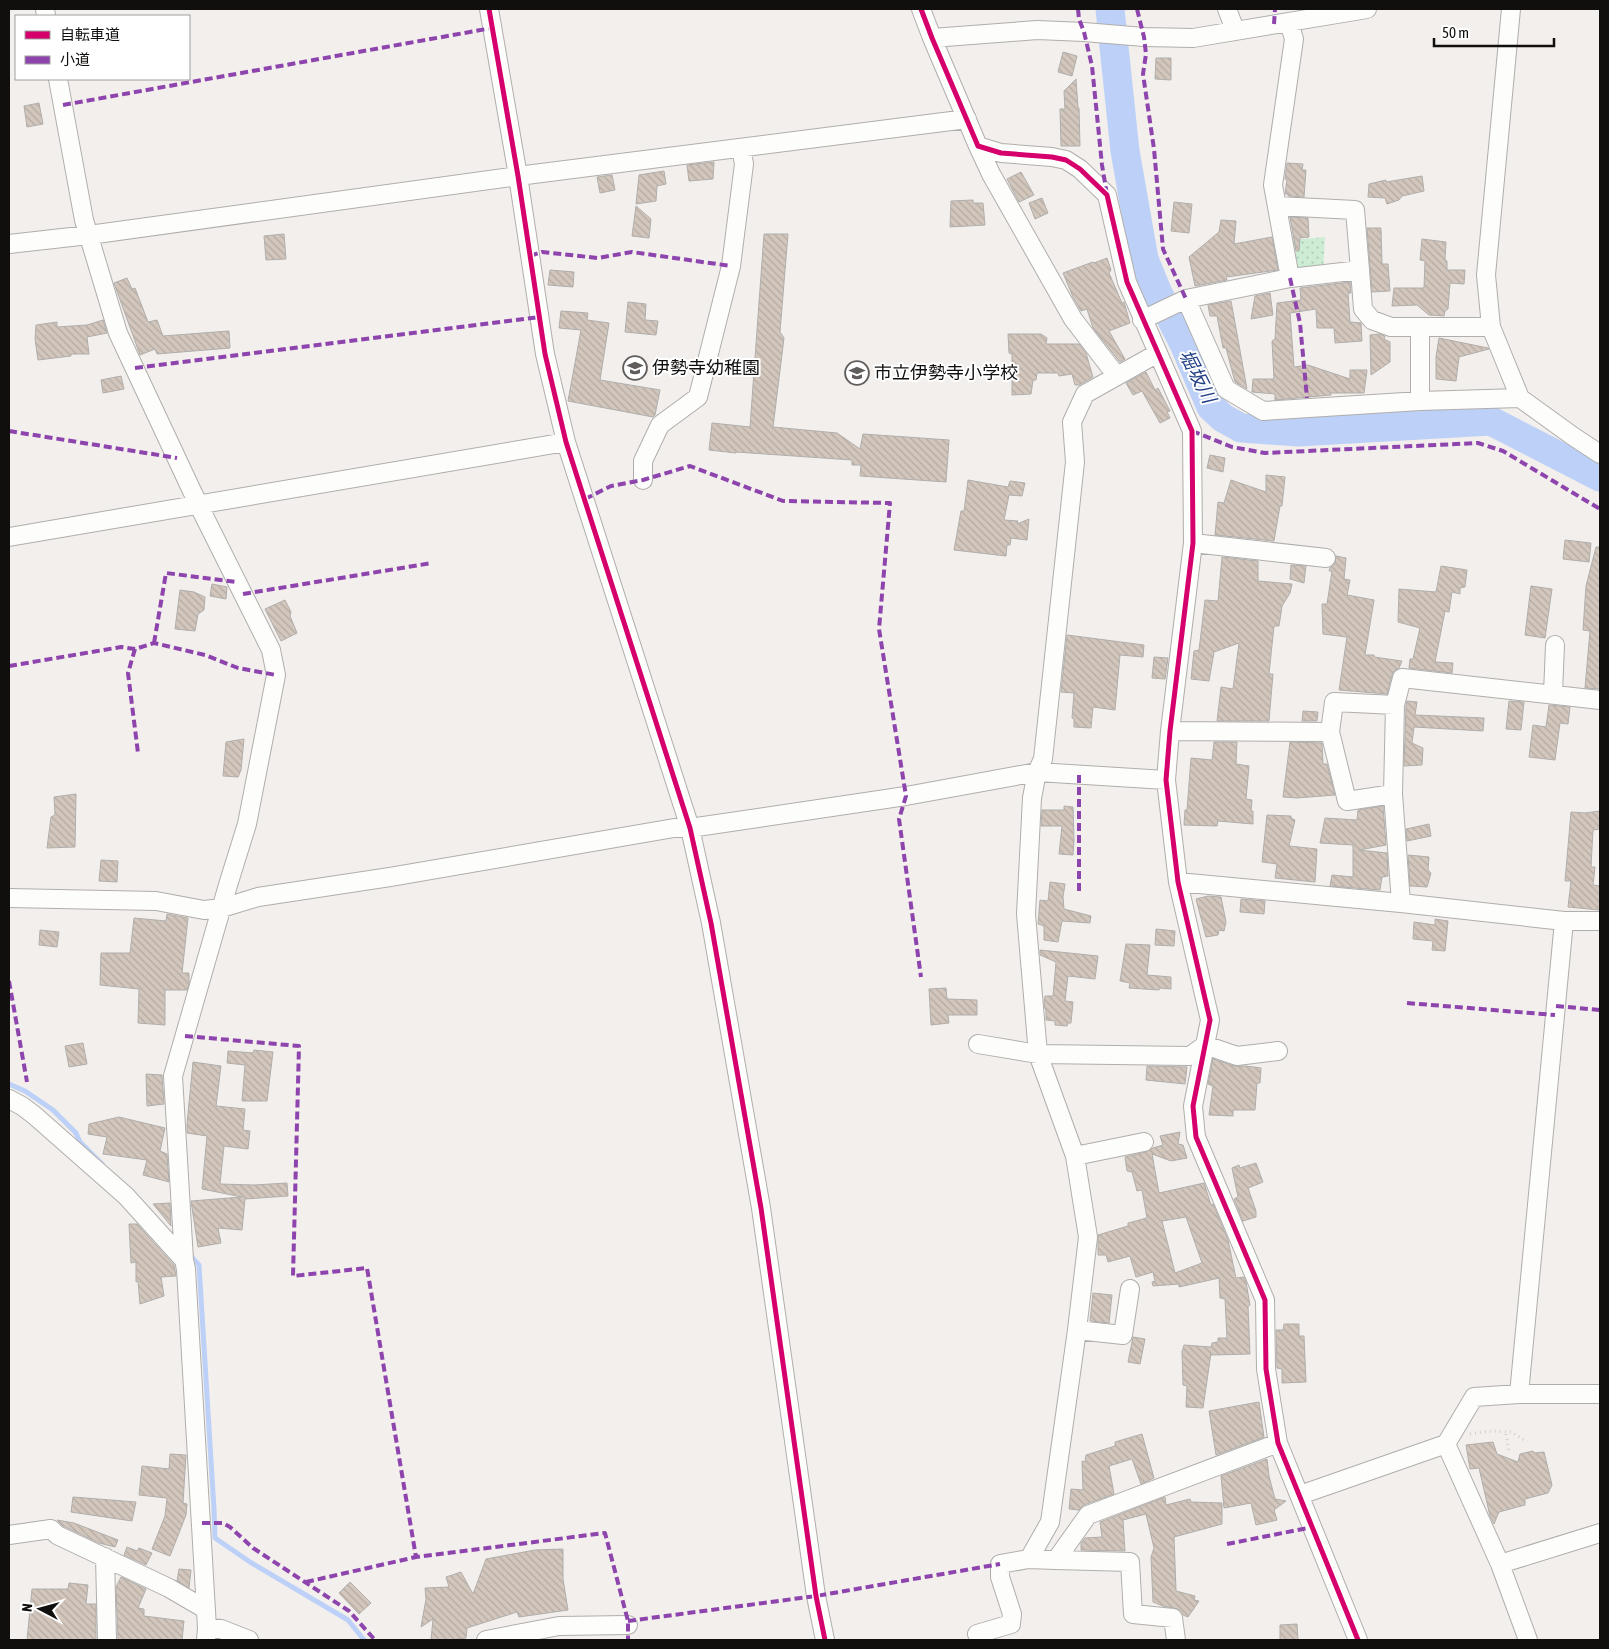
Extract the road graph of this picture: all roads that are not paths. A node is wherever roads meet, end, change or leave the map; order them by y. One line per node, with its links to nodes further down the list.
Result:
1 (489, 9): 13 (street)
2 (921, 9): 8 (street)
3 (1227, 9): 7 (street)
4 (1367, 9): 6 (street)
5 (1511, 9): 22 (street)
6 (1289, 22): 7 (street); 14 (street)
7 (1235, 30): 8 (street)
8 (932, 38): 10 (street)
9 (58, 80): 15 (street)
10 (967, 119): 11 (street); 12 (street)
11 (978, 146): 20 (street); 24 (street)
12 (740, 148): 13 (street); 29 (street)
13 (518, 176): 15 (street); 27 (street)
14 (1277, 206): 17 (street); 18 (street)
15 (89, 235): 16 (street); 30 (street)
16 (9, 244)
17 (1360, 270): 18 (street); 21 (street)
18 (1290, 278): 19 (street)
19 (1184, 301): 20 (street); 26 (street)
20 (1146, 318): 23 (street)
21 (1420, 327): 22 (street); 26 (street)
22 (1491, 327): 25 (street)
23 (1158, 353): 24 (street); 32 (street)
24 (1116, 375): 40 (street)
25 (1520, 398): 26 (street); 28 (street)
26 (1420, 401)
27 (566, 442): 30 (street); 43 (street)
28 (1600, 454)
29 (643, 480)
30 (199, 506): 31 (street); 47 (street)
31 (9, 538)
32 (1193, 543): 33 (street); 38 (street)
33 (1326, 558)
34 (1555, 645): 35 (street)
35 (1553, 694): 36 (street); 37 (street)
36 (1600, 700)
37 (1395, 705): 39 (street); 42 (street)
38 (1170, 731): 39 (street); 41 (street)
39 (1330, 732): 42 (street)
40 (1037, 772): 41 (street); 43 (street); 53 (street)
41 (1166, 780): 44 (street)
42 (1393, 794): 46 (street)
43 (690, 828): 47 (street); 78 (street)
44 (1178, 882): 46 (street); 51 (street)
45 (9, 898): 47 (street)
46 (1402, 902): 48 (street)
47 (222, 908): 57 (street)
48 (1564, 921): 49 (street); 60 (street)
49 (1600, 921)
50 (978, 1044): 53 (street)
51 (1205, 1046): 52 (street); 53 (street); 62 (street)
52 (1278, 1051)
53 (1038, 1054): 56 (street)
54 (9, 1099): 57 (street)
55 (1144, 1142): 56 (street)
56 (1074, 1156): 59 (street)
57 (184, 1251): 71 (street)
58 (1130, 1289): 59 (street)
59 (1077, 1330): 68 (street)
60 (1519, 1394): 61 (street); 63 (street)
61 (1600, 1394)
62 (1278, 1443): 64 (street); 69 (street)
63 (1446, 1444): 64 (street); 70 (street)
64 (1300, 1495): 80 (street)
65 (1600, 1533): 70 (street)
66 (9, 1536): 67 (street)
67 (105, 1557): 71 (street); 75 (street)
68 (1029, 1559): 69 (street); 74 (street)
69 (1056, 1560): 79 (street)
70 (1500, 1564): 81 (street)
71 (205, 1609): 73 (street)
72 (628, 1625): 77 (street)
73 (206, 1634): 76 (street)
74 (977, 1634)
75 (107, 1640)
76 (249, 1640)
77 (486, 1640)
78 (825, 1640)
79 (1176, 1640)
80 (1358, 1640)
81 (1528, 1640)

